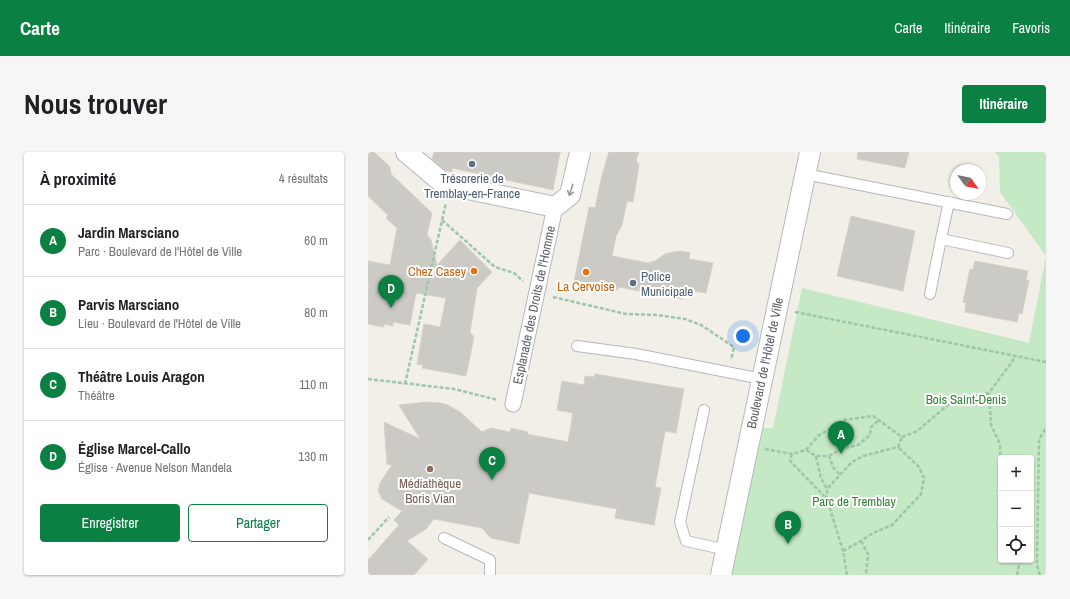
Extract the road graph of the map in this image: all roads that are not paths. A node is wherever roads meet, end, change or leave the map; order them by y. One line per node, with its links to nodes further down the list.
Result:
1 (406, 152): 6 (street)
2 (580, 152): 6 (street, one-way to 6)
3 (810, 152): 4 (street, Boulevard de l'Hôtel de Ville)
4 (805, 174): 5 (lane); 12 (street, Boulevard de l'Hôtel de Ville)
5 (949, 202): 7 (lane); 8 (lane)
6 (555, 207): 13 (street, Esplanade des Droits de l'Homme)
7 (1007, 214)
8 (941, 239): 9 (lane); 10 (lane)
9 (1008, 253)
10 (930, 294)
11 (577, 346): 12 (lane)
12 (762, 379): 16 (street, Boulevard de l'Hôtel de Ville)
13 (513, 404)
14 (704, 410): 16 (lane)
15 (444, 538): 17 (lane)
16 (724, 562)
17 (490, 575)

